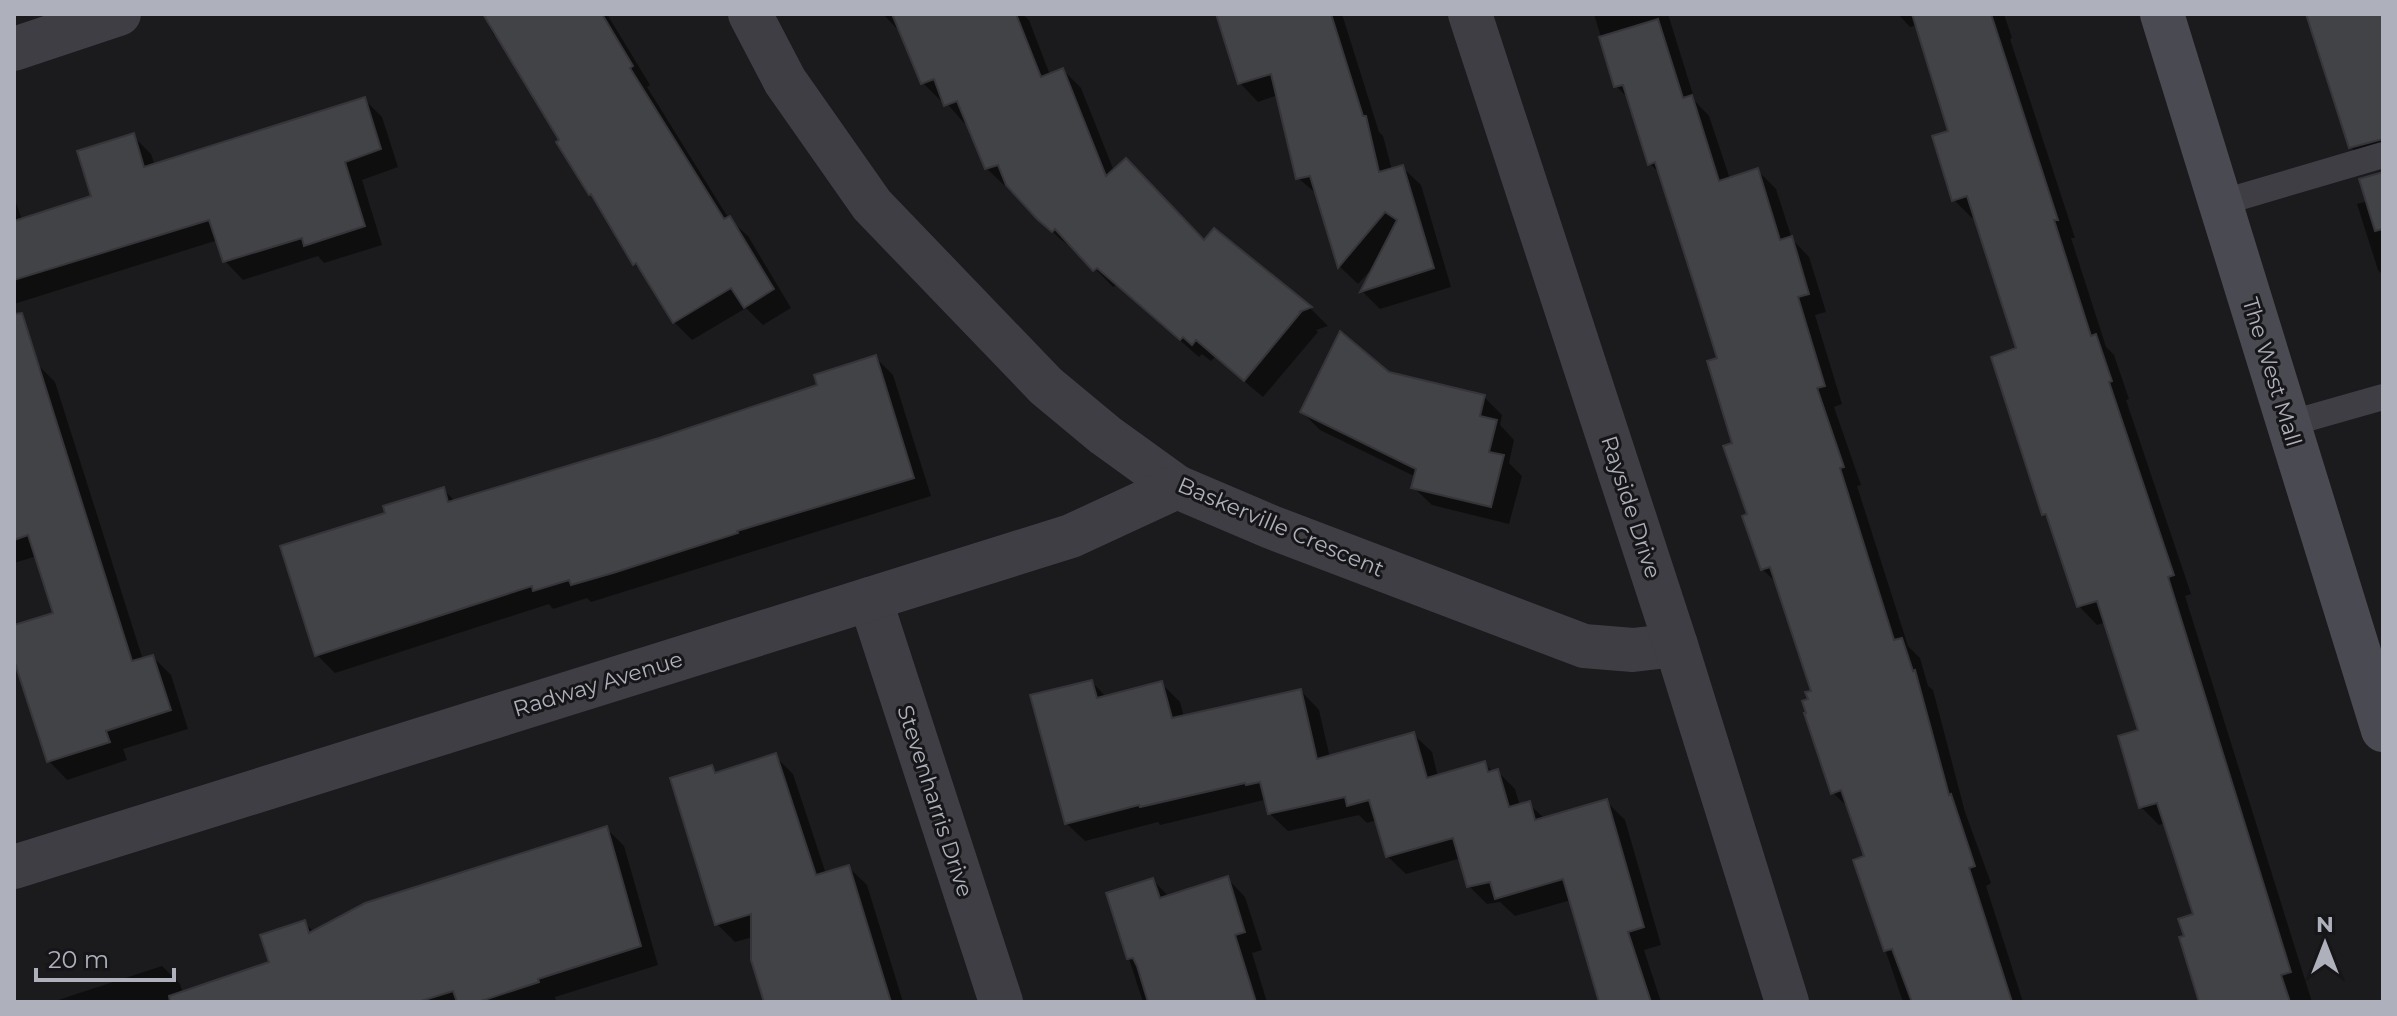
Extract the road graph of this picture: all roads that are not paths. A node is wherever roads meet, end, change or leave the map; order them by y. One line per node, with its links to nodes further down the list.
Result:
1 (119, 14): 5 (street)
2 (750, 14): 10 (street, Baskerville Crescent)
3 (1470, 14): 12 (street, Rayside Drive)
4 (2162, 14): 7 (main road, The West Mall)
5 (14, 49)
6 (2383, 155): 7 (lane)
7 (2220, 203): 9 (main road, The West Mall)
8 (2383, 397): 9 (lane)
9 (2288, 424): 13 (main road, The West Mall)
10 (1177, 487): 11 (street, Radway Avenue); 12 (street, Baskerville Crescent)
11 (870, 599): 14 (street, Radway Avenue); 15 (street, Stevenharris Drive)
12 (1676, 645): 16 (street, Rayside Drive)
13 (2383, 730)
14 (14, 867)
15 (1001, 1002)
16 (1787, 1002)

